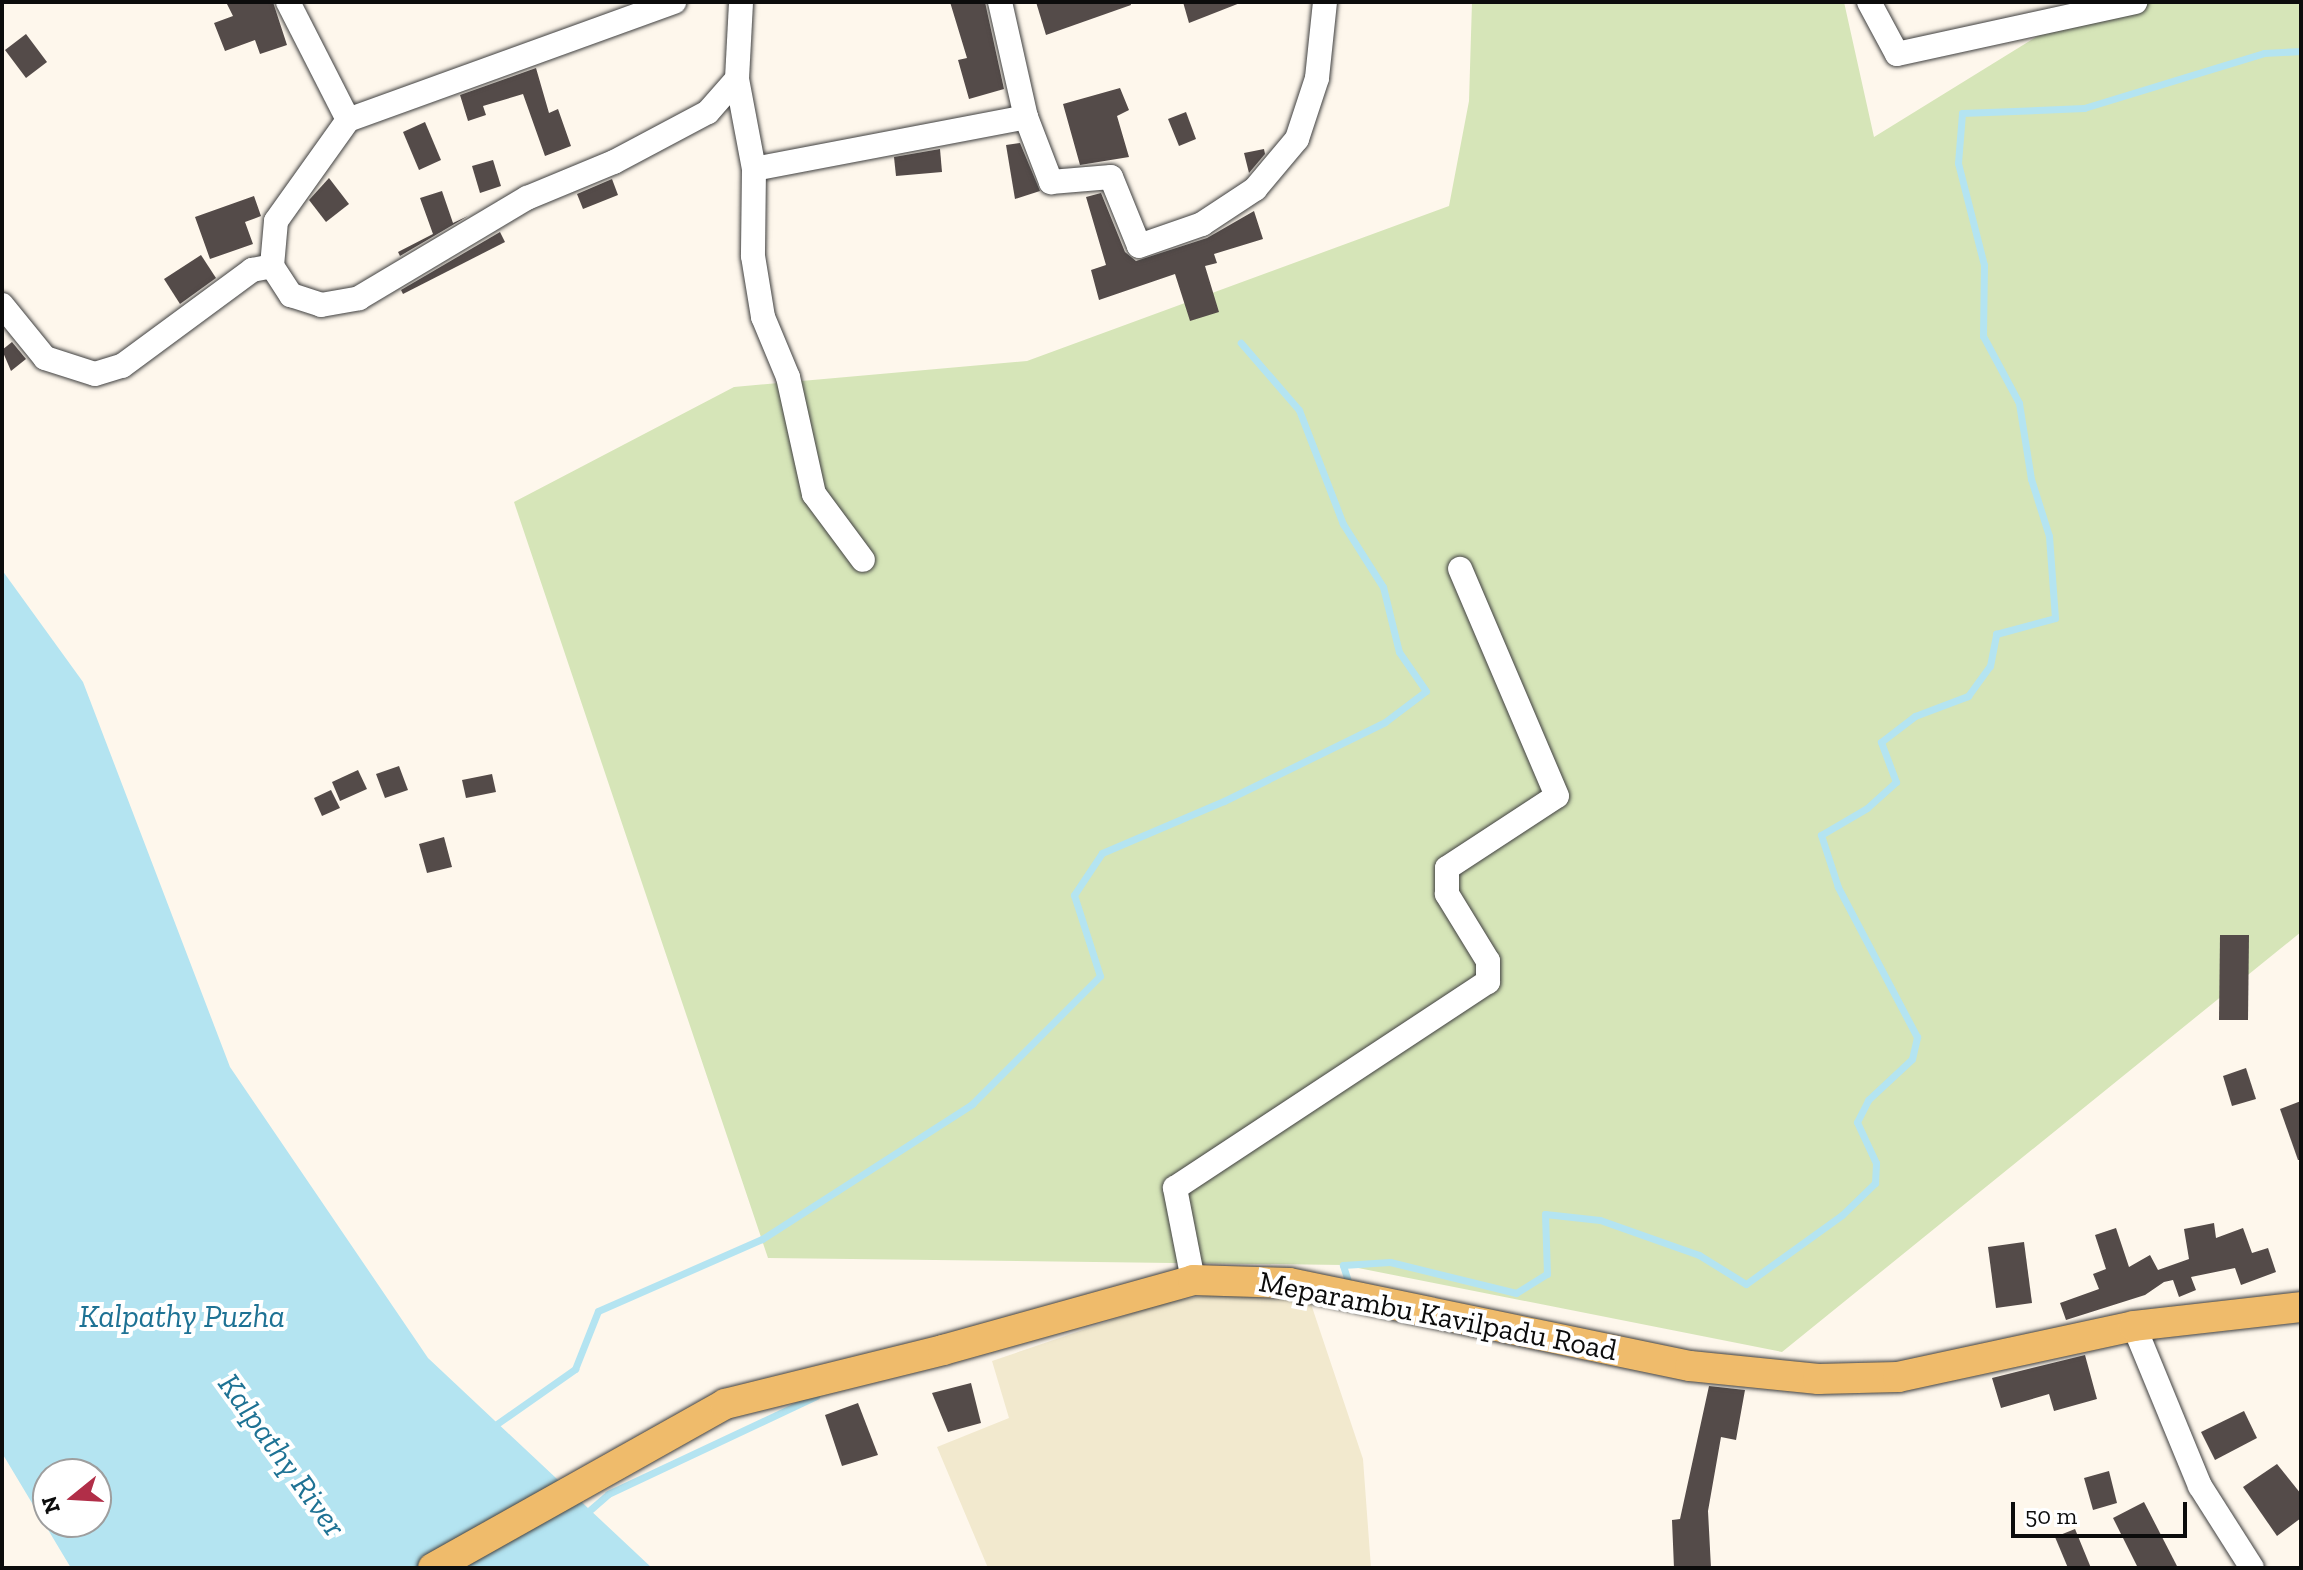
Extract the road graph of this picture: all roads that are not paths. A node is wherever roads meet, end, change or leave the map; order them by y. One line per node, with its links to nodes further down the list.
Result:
1 (288, 2): 10 (street)
2 (674, 2): 10 (street)
3 (741, 2): 8 (street)
4 (1000, 2): 9 (street)
5 (1325, 2): 9 (street)
6 (1869, 2): 7 (street)
7 (2135, 2)
8 (737, 79): 11 (street); 12 (street)
9 (1026, 117): 11 (street)
10 (348, 120): 12 (street)
11 (754, 169): 14 (street)
12 (272, 266): 13 (street)
13 (2, 305)
14 (863, 560)
15 (1460, 569): 16 (street)
16 (1193, 1280): 18 (main road, Meparambu Kavilpadu Road); 19 (main road, Meparambu Kavilpadu Road)
17 (2301, 1307): 18 (main road, Meparambu Kavilpadu Road)
18 (2134, 1326): 20 (street)
19 (433, 1568)
20 (2252, 1568)

